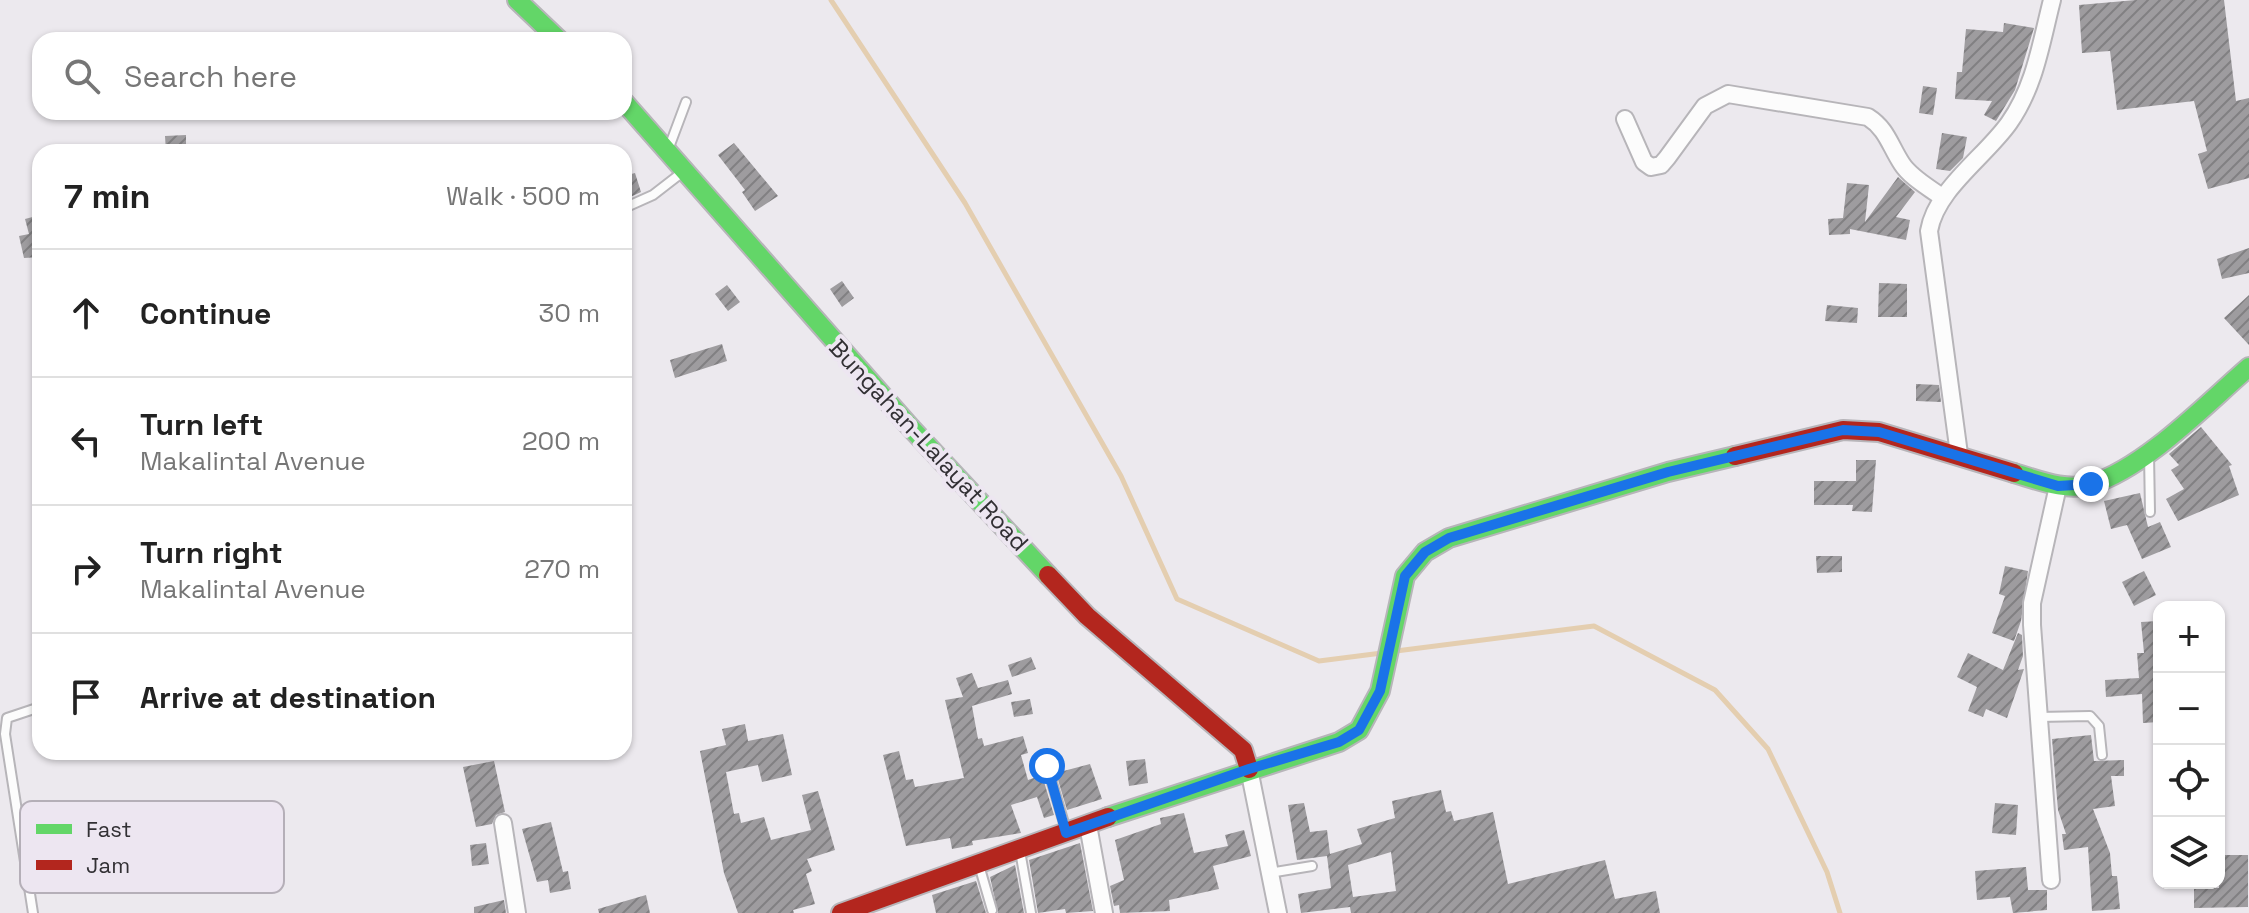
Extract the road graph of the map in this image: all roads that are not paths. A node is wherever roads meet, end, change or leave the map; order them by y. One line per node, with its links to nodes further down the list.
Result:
1 (517, 0): 3 (main road)
2 (2052, 0): 9 (street)
3 (551, 32)
4 (686, 102): 7 (lane)
5 (632, 111): 7 (main road, Bungahan-Lalayat Road)
6 (1625, 119): 9 (street)
7 (668, 151): 8 (main road, Bungahan-Lalayat Road)
8 (685, 171): 10 (lane); 20 (main road, Bungahan-Lalayat Road)
9 (1943, 198): 13 (street)
10 (632, 204)
11 (2249, 367): 12 (main road)
12 (2149, 453): 14 (main road); 15 (lane)
13 (1959, 454): 14 (main road); 20 (main road)
14 (2058, 486): 17 (street)
15 (2150, 512)
16 (32, 710): 23 (lane)
17 (2039, 717): 18 (lane); 29 (street)
18 (2102, 755)
19 (1047, 766): 24 (lane)
20 (1249, 769): 22 (main road); 28 (street)
21 (503, 823): 33 (street)
22 (1088, 825): 24 (main road); 36 (street)
23 (20, 830)
24 (1066, 833): 25 (main road)
25 (1020, 850): 26 (main road); 35 (lane)
26 (979, 865): 31 (lane); 34 (main road)
27 (1312, 866): 28 (lane)
28 (1268, 873): 37 (street)
29 (2051, 880)
30 (30, 893): 32 (lane)
31 (992, 910)
32 (33, 913)
33 (517, 913)
34 (841, 913)
35 (1031, 913)
36 (1104, 913)
37 (1278, 913)

